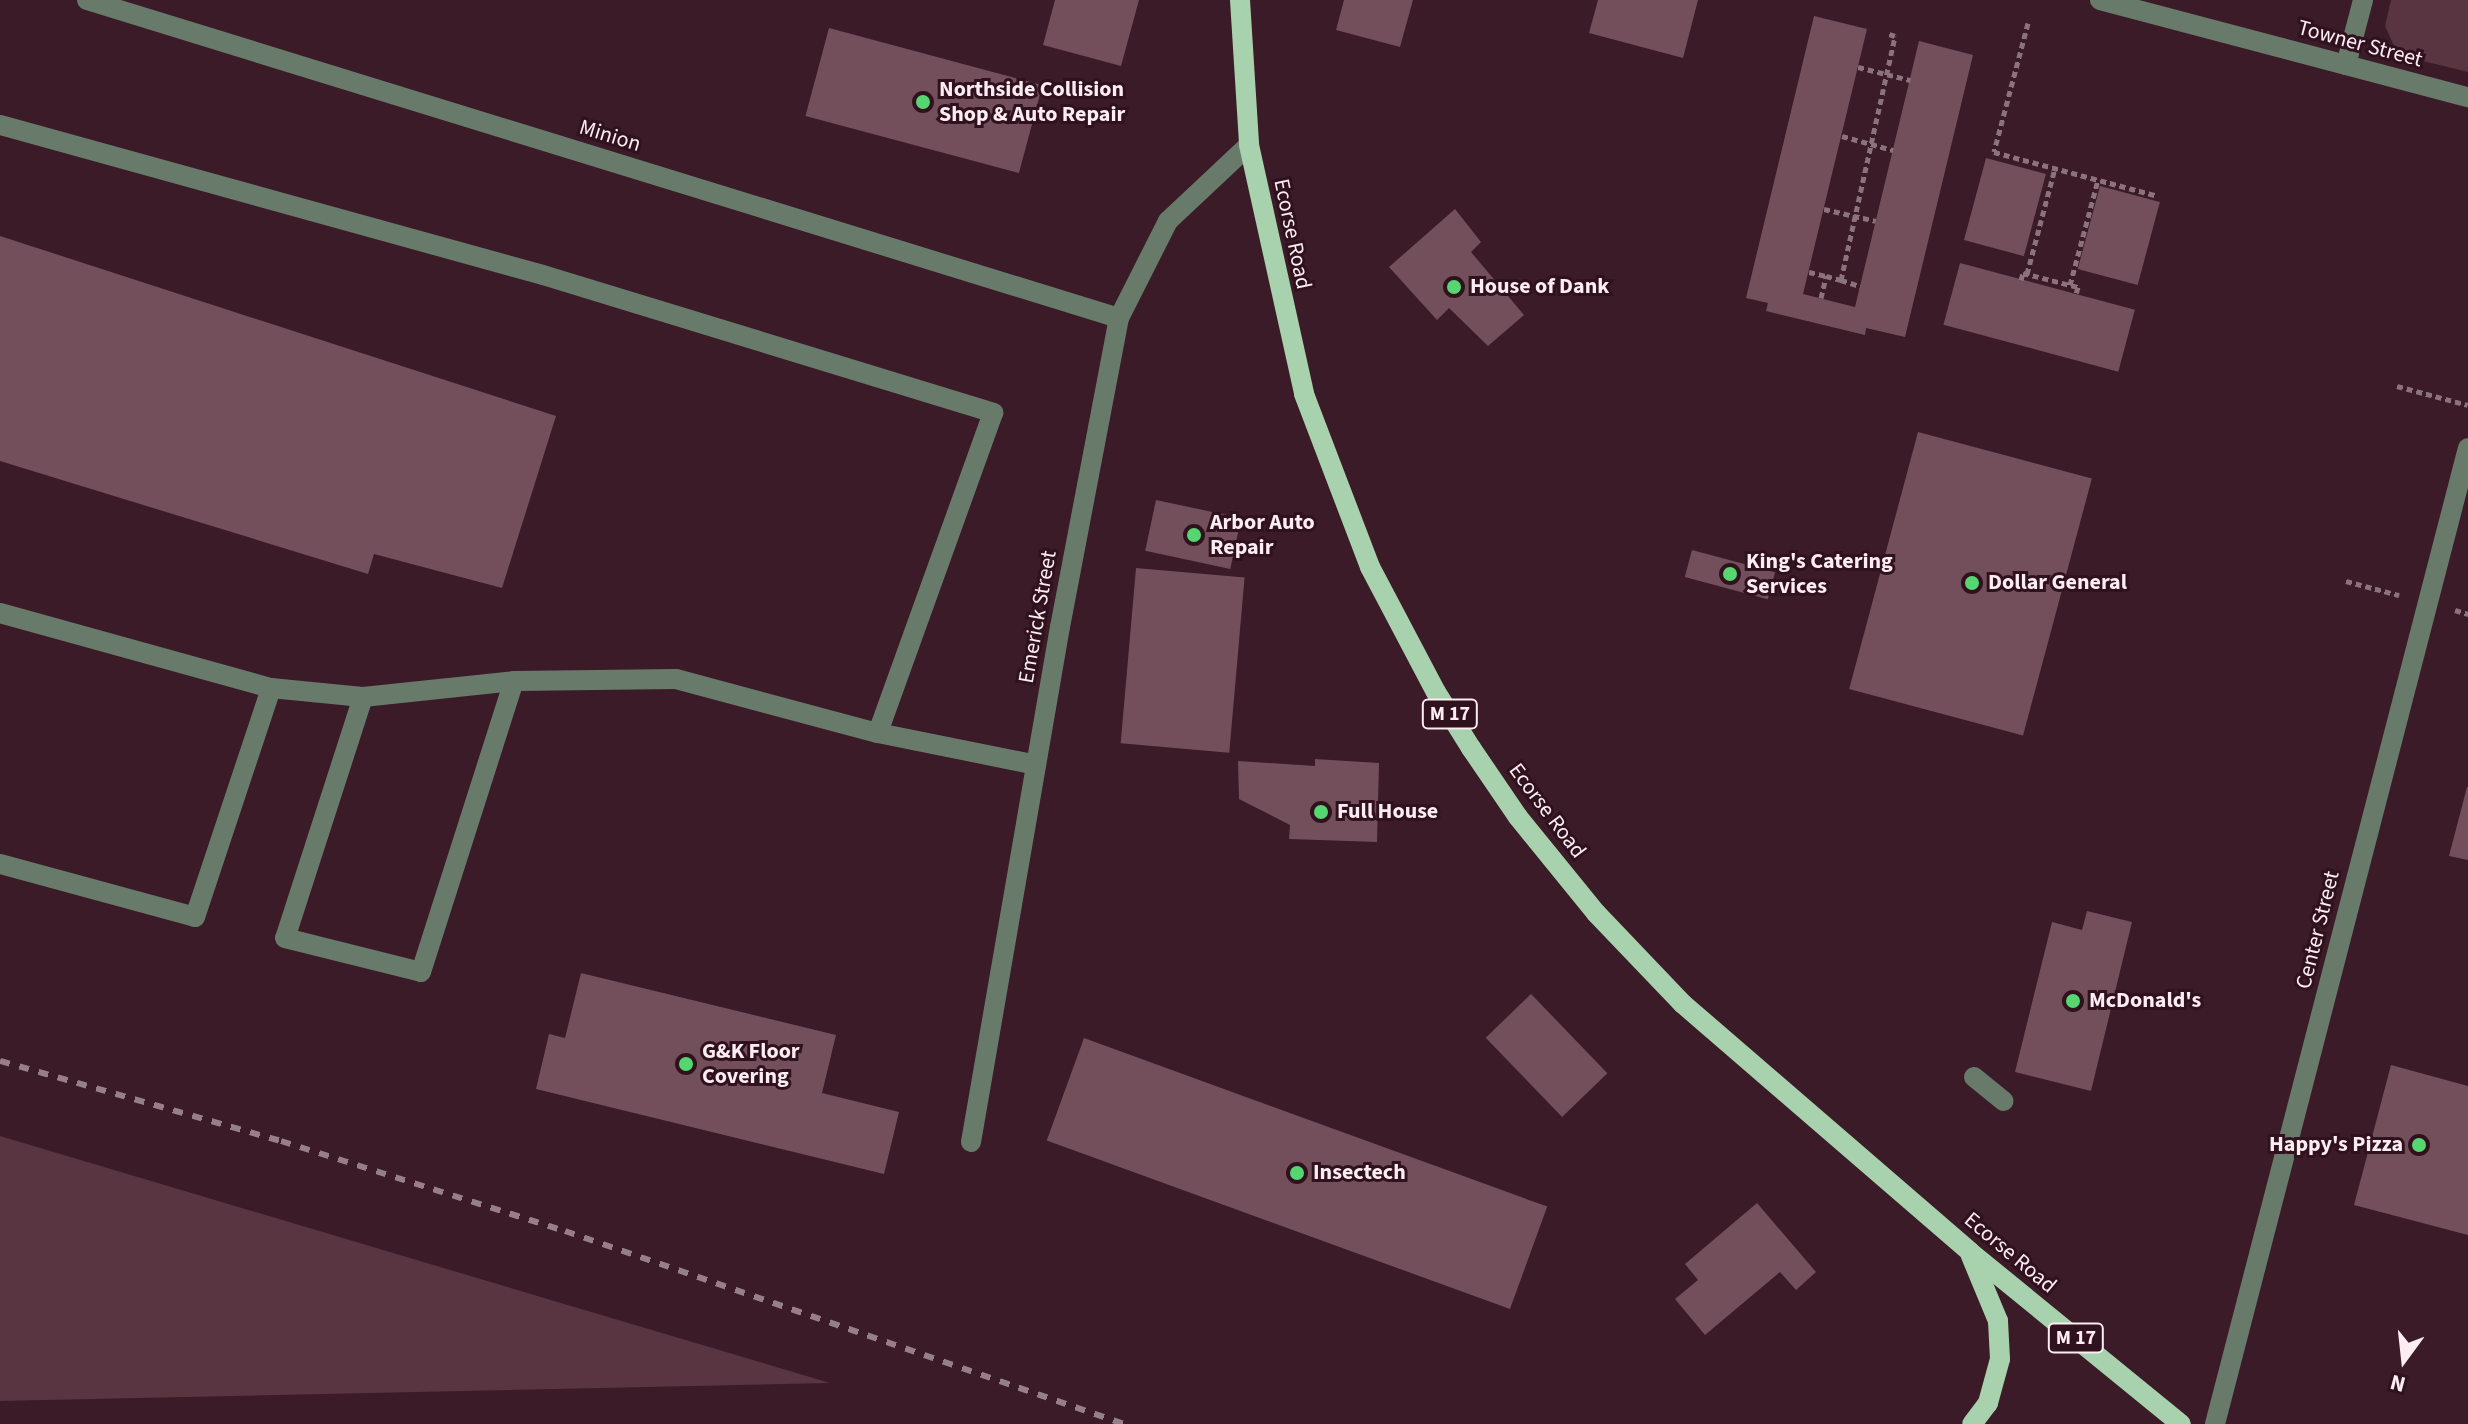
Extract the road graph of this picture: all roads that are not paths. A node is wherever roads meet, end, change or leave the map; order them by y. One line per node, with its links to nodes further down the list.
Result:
1 (87, 0): 9 (street, Minion)
2 (1240, 0): 8 (main road, Ecorse Road / M 17)
3 (2100, 0): 5 (street, Towner Street)
4 (2363, 0): 5 (street)
5 (2346, 65): 6 (street, Towner Street)
6 (2468, 97)
7 (0, 125): 15 (street)
8 (1249, 145): 9 (street, Emerick Street); 21 (main road, Ecorse Road / M 17)
9 (1119, 318): 16 (street, Emerick Street)
10 (2468, 448): 24 (street, Center Street)
11 (0, 613): 13 (street)
12 (514, 681): 14 (street); 14 (street); 15 (street)
13 (271, 688): 14 (street); 17 (street)
14 (363, 697)
15 (878, 733): 16 (street)
16 (1036, 765): 20 (street, Emerick Street)
17 (0, 864)
18 (1974, 1077): 19 (street)
19 (2004, 1101)
20 (971, 1142)
21 (1970, 1252): 22 (main road); 23 (main road, Ecorse Road / M 17)
22 (1972, 1424)
23 (2181, 1424)
24 (2215, 1424)

